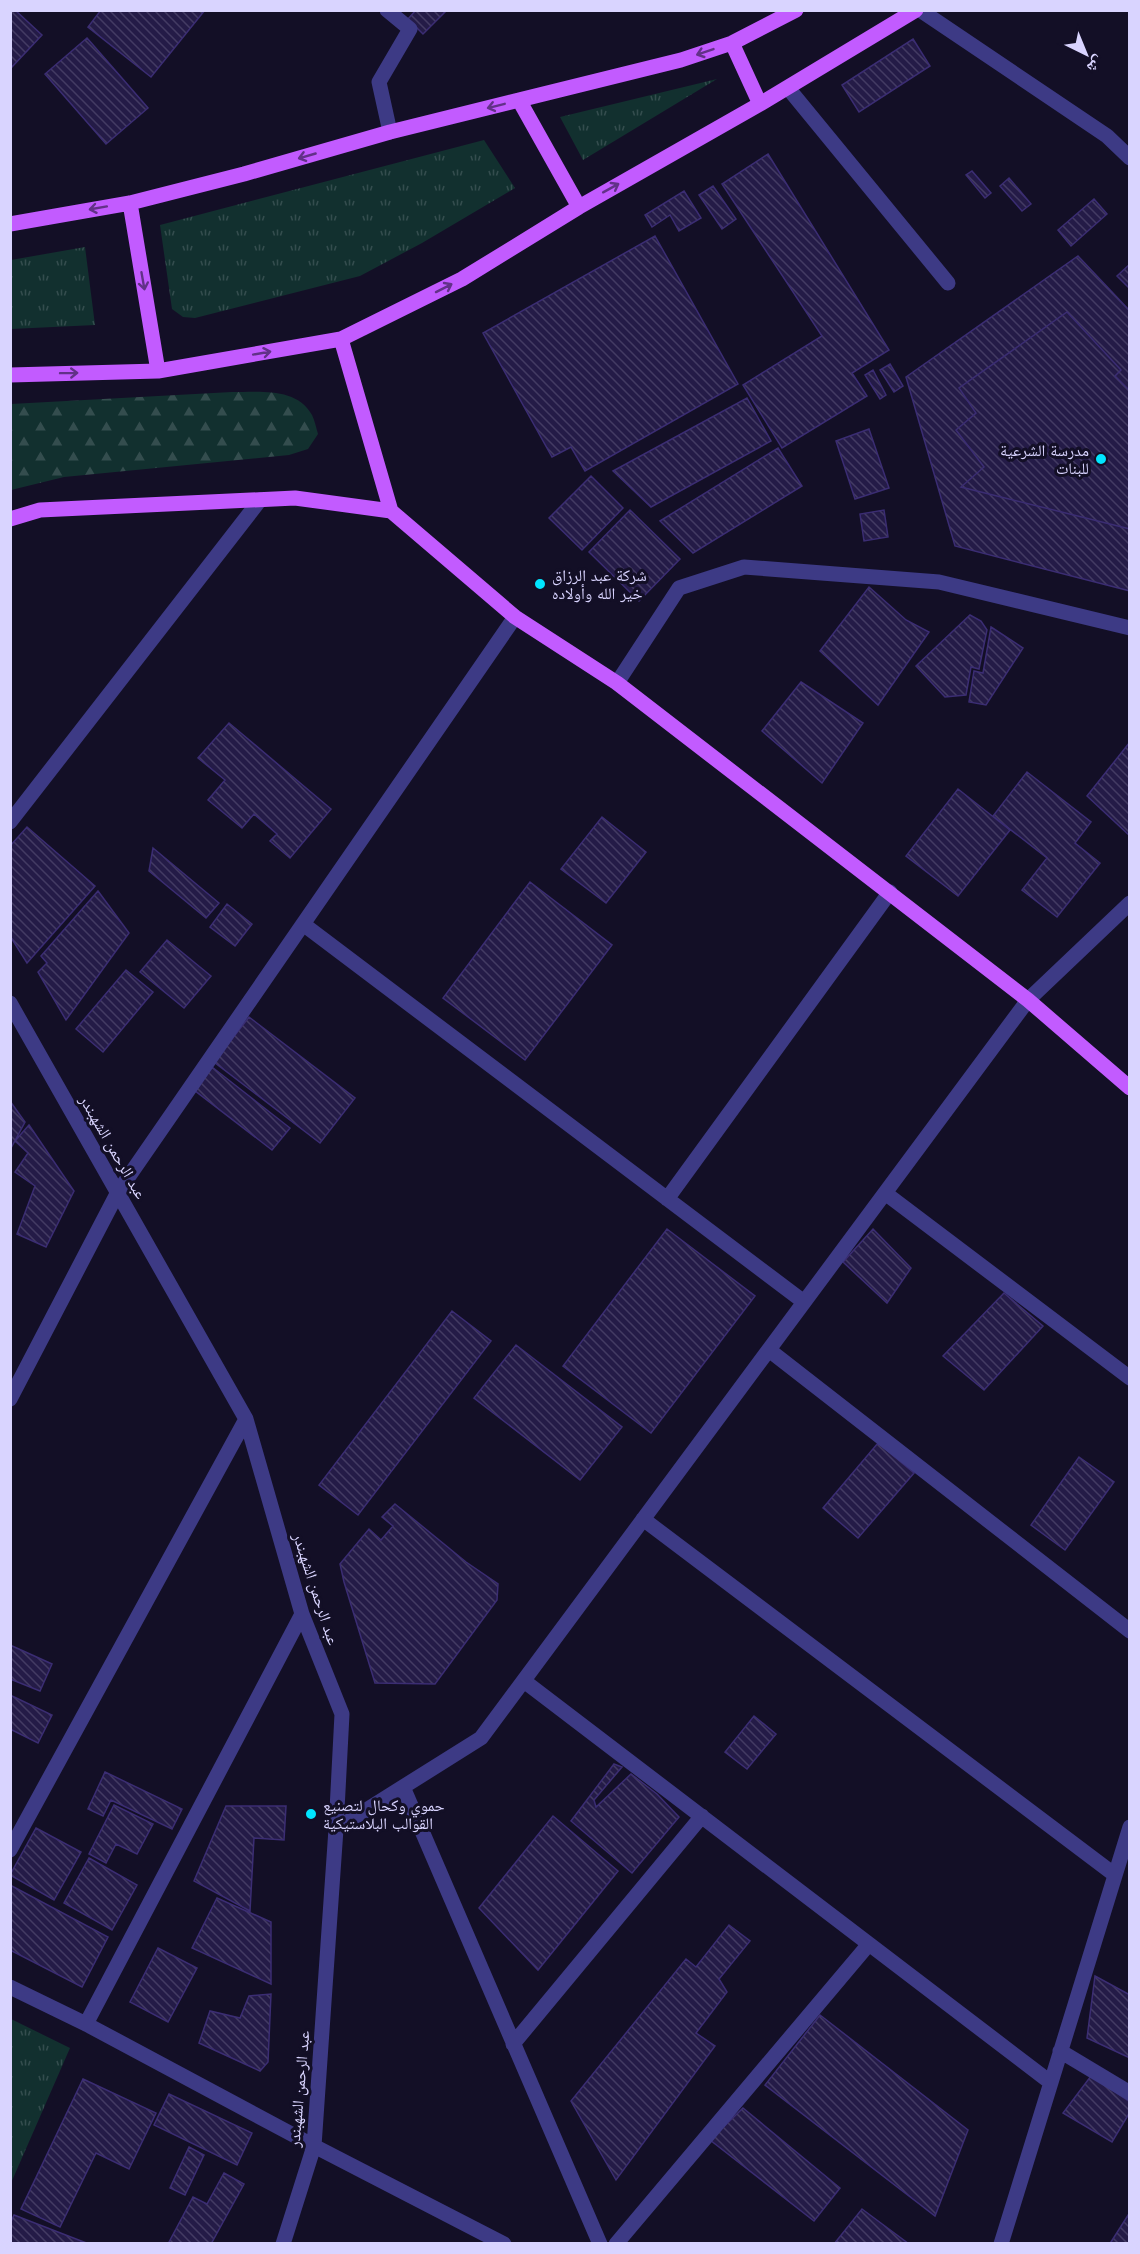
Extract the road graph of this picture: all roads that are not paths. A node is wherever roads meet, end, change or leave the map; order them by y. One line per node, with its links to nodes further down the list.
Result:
1 (387, 10): 8 (street)
2 (796, 10): 4 (main road)
3 (918, 10): 5 (main road); 9 (street)
4 (732, 43): 6 (main road, one-way to 6); 7 (main road)
5 (788, 88): 7 (main road); 13 (street)
6 (519, 100): 8 (main road, one-way to 8); 11 (main road)
7 (760, 104): 11 (main road, one-way to 7)
8 (390, 132): 10 (main road, one-way to 10)
9 (1130, 158)
10 (130, 202): 12 (main road, one-way to 12); 15 (main road, one-way to 15)
11 (579, 207): 14 (main road, one-way to 11)
12 (10, 224)
13 (948, 283)
14 (341, 339): 15 (main road, one-way to 14); 18 (main road)
15 (158, 371): 16 (main road, one-way to 15)
16 (10, 375)
17 (261, 500): 18 (main road); 19 (main road); 23 (street)
18 (391, 511): 20 (main road)
19 (10, 519)
20 (515, 617): 22 (main road); 26 (street)
21 (1130, 627): 22 (street)
22 (617, 682): 24 (main road)
23 (10, 822)
24 (890, 892): 27 (main road); 32 (street)
25 (1130, 903): 27 (street)
26 (303, 924): 30 (street); 32 (street)
27 (1028, 999): 29 (main road); 31 (street)
28 (13, 1015): 30 (street, عبد الرحمن الشهبندر)
29 (1130, 1088)
30 (117, 1192): 36 (street); 37 (street, عبد الرحمن الشهبندر)
31 (885, 1193): 33 (street); 35 (street)
32 (667, 1199): 33 (street)
33 (804, 1302): 34 (street)
34 (768, 1350): 38 (street); 40 (street)
35 (1130, 1378)
36 (10, 1399)
37 (246, 1419): 39 (street, عبد الرحمن الشهبندر); 46 (street)
38 (643, 1520): 41 (street); 47 (street)
39 (302, 1614): 44 (street, عبد الرحمن الشهبندر); 50 (street)
40 (1130, 1630)
41 (524, 1681): 42 (street); 43 (street)
42 (403, 1787): 44 (street); 51 (street)
43 (702, 1816): 48 (street); 51 (street)
44 (336, 1829): 55 (street, عبد الرحمن الشهبندر)
45 (1128, 1837): 47 (street)
46 (10, 1850)
47 (1115, 1875): 52 (street)
48 (869, 1944): 53 (street); 59 (street)
49 (10, 1987): 50 (street)
50 (86, 2024): 55 (street)
51 (513, 2044): 58 (street)
52 (1060, 2051): 53 (street); 54 (street)
53 (1050, 2082): 60 (street)
54 (1130, 2093)
55 (314, 2146): 56 (street, عبد الرحمن الشهبندر); 57 (street)
56 (283, 2244)
57 (504, 2244)
58 (600, 2244)
59 (616, 2244)
60 (1000, 2244)

